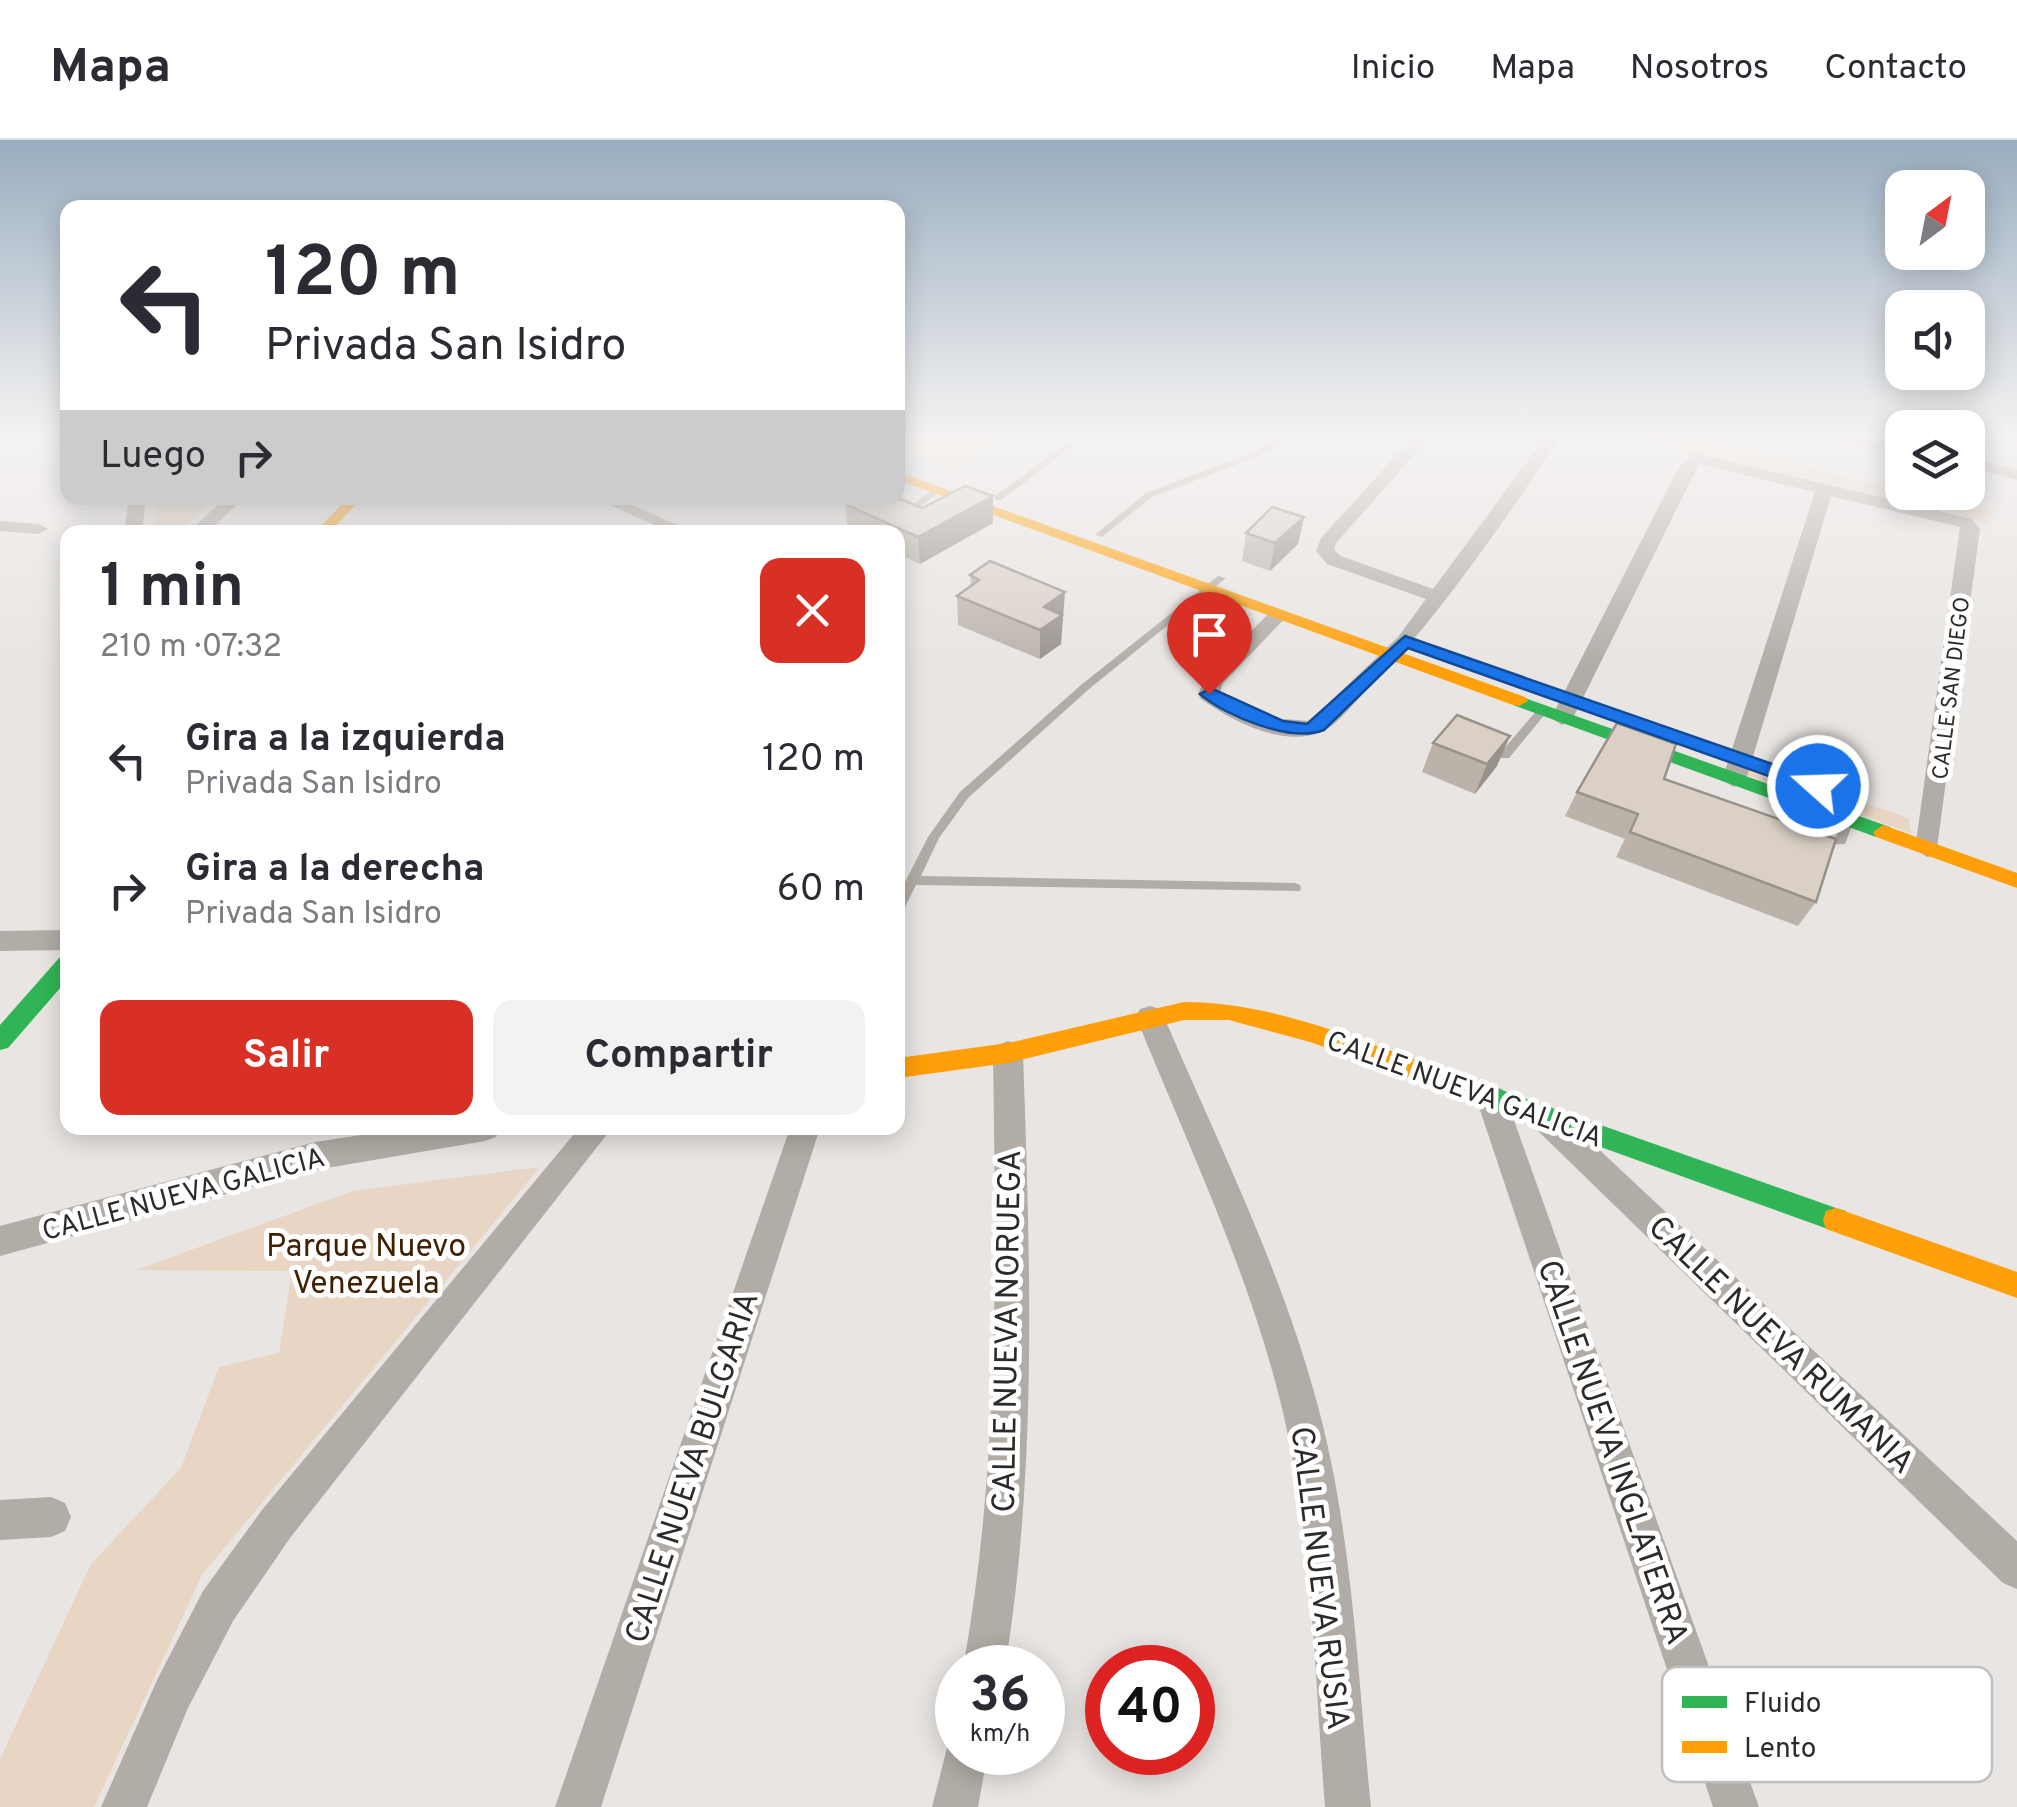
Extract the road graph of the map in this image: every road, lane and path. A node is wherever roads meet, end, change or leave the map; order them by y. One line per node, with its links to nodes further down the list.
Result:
1 (638, 513): 12 (street)
2 (907, 513): 11 (lane)
3 (1006, 513): 16 (street)
4 (1038, 513): 15 (street)
5 (1127, 513): 15 (lane)
6 (1353, 513): 17 (street)
7 (1499, 513): 17 (street)
8 (1663, 513): 20 (street)
9 (1817, 513): 22 (street)
10 (1921, 513): 25 (street, CALLE SAN DIEGO)
11 (901, 517)
12 (667, 525)
13 (0, 526): 14 (street)
14 (39, 529)
15 (1099, 535): 16 (street)
16 (1214, 583): 18 (street); 19 (street); 27 (lane)
17 (1439, 597): 19 (street)
18 (1278, 614): 19 (street); 19 (street)
19 (1398, 649): 20 (street); 20 (street)
20 (1559, 710): 21 (lane); 22 (street)
21 (1505, 755)
22 (1736, 780): 23 (street); 25 (street)
23 (1848, 820): 24 (lane); 25 (street)
24 (1807, 837)
25 (1930, 839): 26 (street); 28 (street)
26 (2017, 857)
27 (914, 880): 29 (lane); 30 (lane)
28 (2017, 881)
29 (1295, 888)
30 (905, 896)
31 (60, 940): 32 (street)
32 (0, 941)
33 (60, 972): 35 (street)
34 (1150, 1016): 36 (street, CALLE NUEVA GALICIA); 38 (street, CALLE NUEVA GALICIA); 57 (street, CALLE NUEVA RUSIA)
35 (0, 1042)
36 (1008, 1053): 37 (street, CALLE NUEVA GALICIA); 50 (street, CALLE NUEVA NORUEGA)
37 (905, 1067)
38 (1491, 1098): 39 (street, CALLE NUEVA GALICIA); 51 (street, CALLE NUEVA INGLATERRA)
39 (1546, 1118): 46 (street, CALLE NUEVA GALICIA); 49 (street, CALLE NUEVA RUMANIA)
40 (347, 1135): 44 (street)
41 (443, 1135): 44 (street, CALLE NUEVA GALICIA)
42 (590, 1135): 54 (street)
43 (803, 1135): 55 (street, CALLE NUEVA BULGARIA)
44 (316, 1156): 45 (street, CALLE NUEVA GALICIA)
45 (0, 1241)
46 (2017, 1285)
47 (51, 1517): 48 (street)
48 (0, 1520)
49 (2017, 1569)
50 (987, 1645)
51 (1688, 1667)
52 (961, 1775): 56 (street)
53 (1727, 1782): 58 (street, CALLE NUEVA INGLATERRA)
54 (124, 1807)
55 (578, 1807)
56 (955, 1807)
57 (1348, 1807)
58 (1736, 1807)

